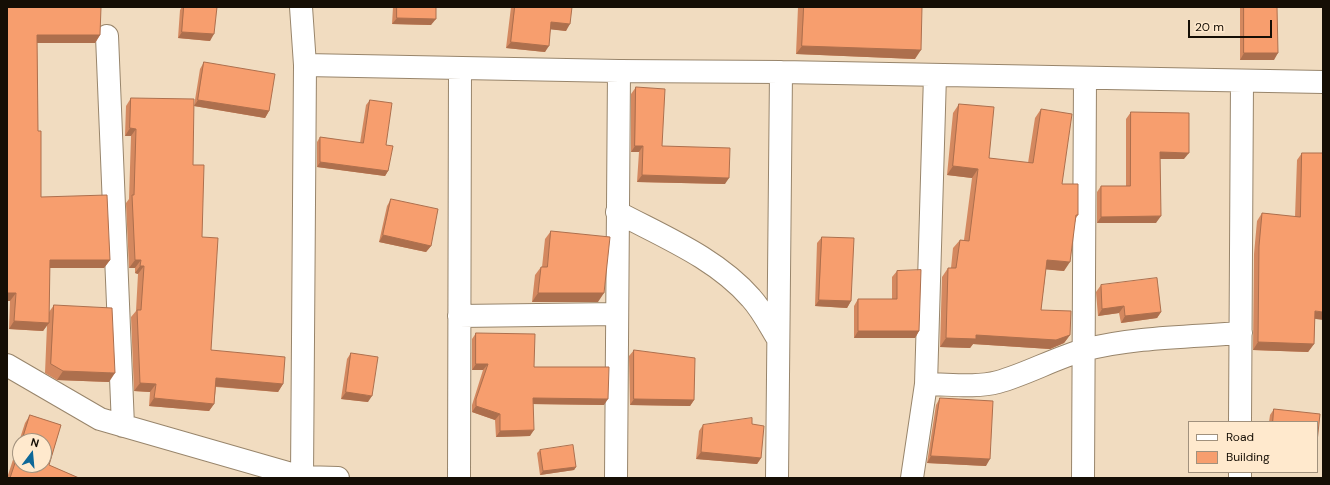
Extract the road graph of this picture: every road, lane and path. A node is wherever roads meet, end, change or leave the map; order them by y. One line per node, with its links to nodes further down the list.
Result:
1 (301, 7): 3 (street)
2 (108, 36): 20 (street)
3 (305, 65): 4 (street); 21 (street)
4 (460, 68): 5 (street); 13 (street)
5 (619, 71): 6 (street); 11 (street)
6 (781, 72): 7 (street); 15 (street)
7 (936, 75): 8 (street); 18 (street)
8 (1085, 78): 9 (street); 16 (street)
9 (1242, 81): 10 (street); 14 (street)
10 (1323, 82)
11 (618, 212): 12 (street); 15 (street)
12 (617, 314): 13 (street); 24 (street)
13 (459, 316): 23 (street)
14 (1241, 333): 16 (street); 19 (street)
15 (778, 339): 25 (street)
16 (1084, 350): 18 (street); 27 (street)
17 (7, 365): 20 (street)
18 (926, 384): 26 (street)
19 (1240, 421)
20 (123, 426): 21 (street)
21 (302, 477): 22 (street)
22 (338, 478)
23 (459, 478)
24 (616, 478)
25 (777, 478)
26 (912, 478)
27 (1083, 478)

